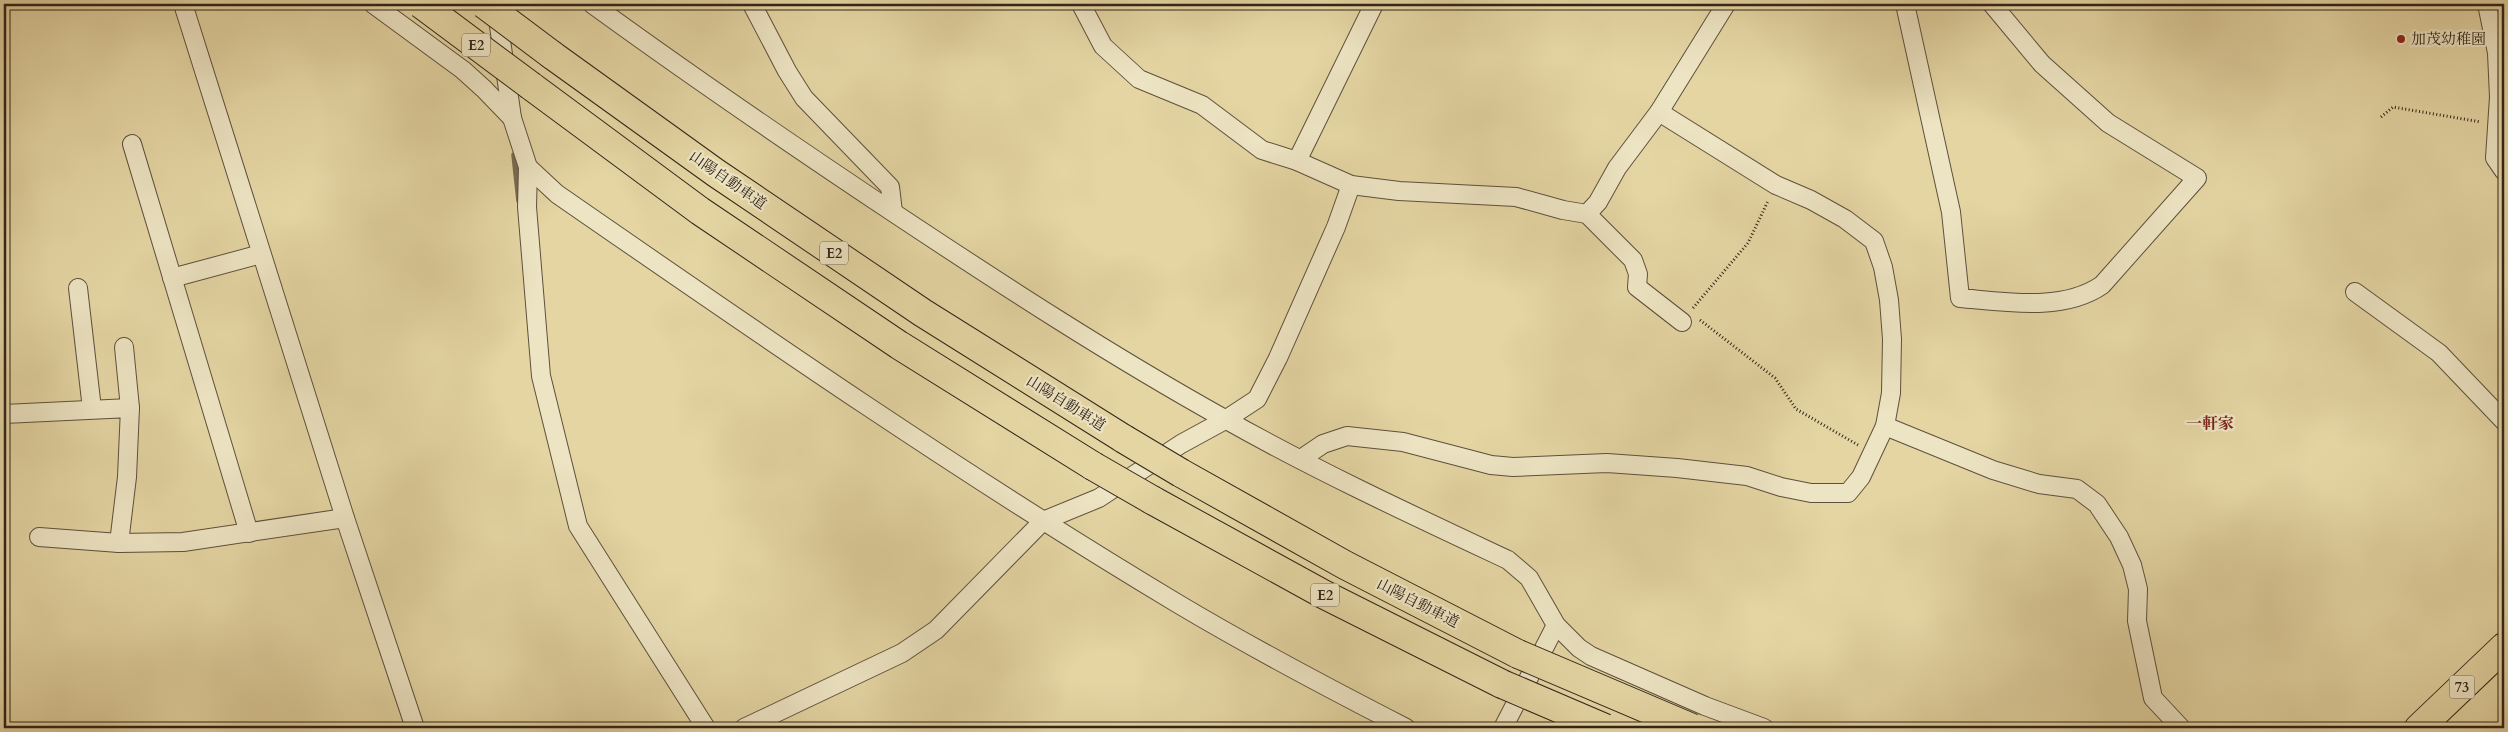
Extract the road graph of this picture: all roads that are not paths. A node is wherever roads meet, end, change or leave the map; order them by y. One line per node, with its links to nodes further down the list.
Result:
1 (182, 4): 23 (street)
2 (373, 4): 15 (street)
3 (421, 4): 48 (main road, E2, bridge)
4 (484, 4): 49 (main road, 山陽自動車道 / E2, bridge)
5 (496, 4): 15 (street)
6 (592, 4): 21 (street)
7 (752, 4): 21 (street)
8 (1081, 4): 17 (street)
9 (1374, 4): 17 (street)
10 (1726, 4): 14 (street)
11 (1905, 4): 12 (street)
12 (1992, 4)
13 (2488, 4): 19 (street)
14 (1660, 112): 22 (street); 34 (street)
15 (512, 118): 18 (street)
16 (132, 144): 24 (street)
17 (1297, 161): 20 (street)
18 (528, 167): 37 (street); 44 (street)
19 (2504, 171)
20 (1351, 185): 22 (street); 32 (street)
21 (892, 212): 32 (street)
22 (1587, 214): 27 (street)
23 (261, 254): 24 (street); 36 (street)
24 (172, 278): 38 (street)
25 (78, 288): 30 (street)
26 (2354, 292): 33 (street)
27 (1682, 322)
28 (124, 346): 29 (street)
29 (130, 408): 30 (street); 40 (street)
30 (92, 410): 31 (street)
31 (4, 414)
32 (1225, 420): 35 (street); 37 (street)
33 (2504, 421)
34 (1885, 426): 35 (street); 51 (street)
35 (1300, 459): 41 (street)
36 (344, 518): 38 (street); 43 (street)
37 (1043, 521): 45 (street); 46 (street)
38 (249, 533): 40 (street)
39 (39, 536): 40 (street)
40 (119, 543)
41 (1556, 625): 47 (street); 50 (street)
42 (2504, 647): 52 (main road, 73)
43 (415, 728)
44 (706, 728)
45 (744, 728)
46 (1406, 728)
47 (1503, 728)
48 (1605, 728)
49 (1692, 728)
50 (1764, 728)
51 (2181, 728)
52 (2419, 728)

